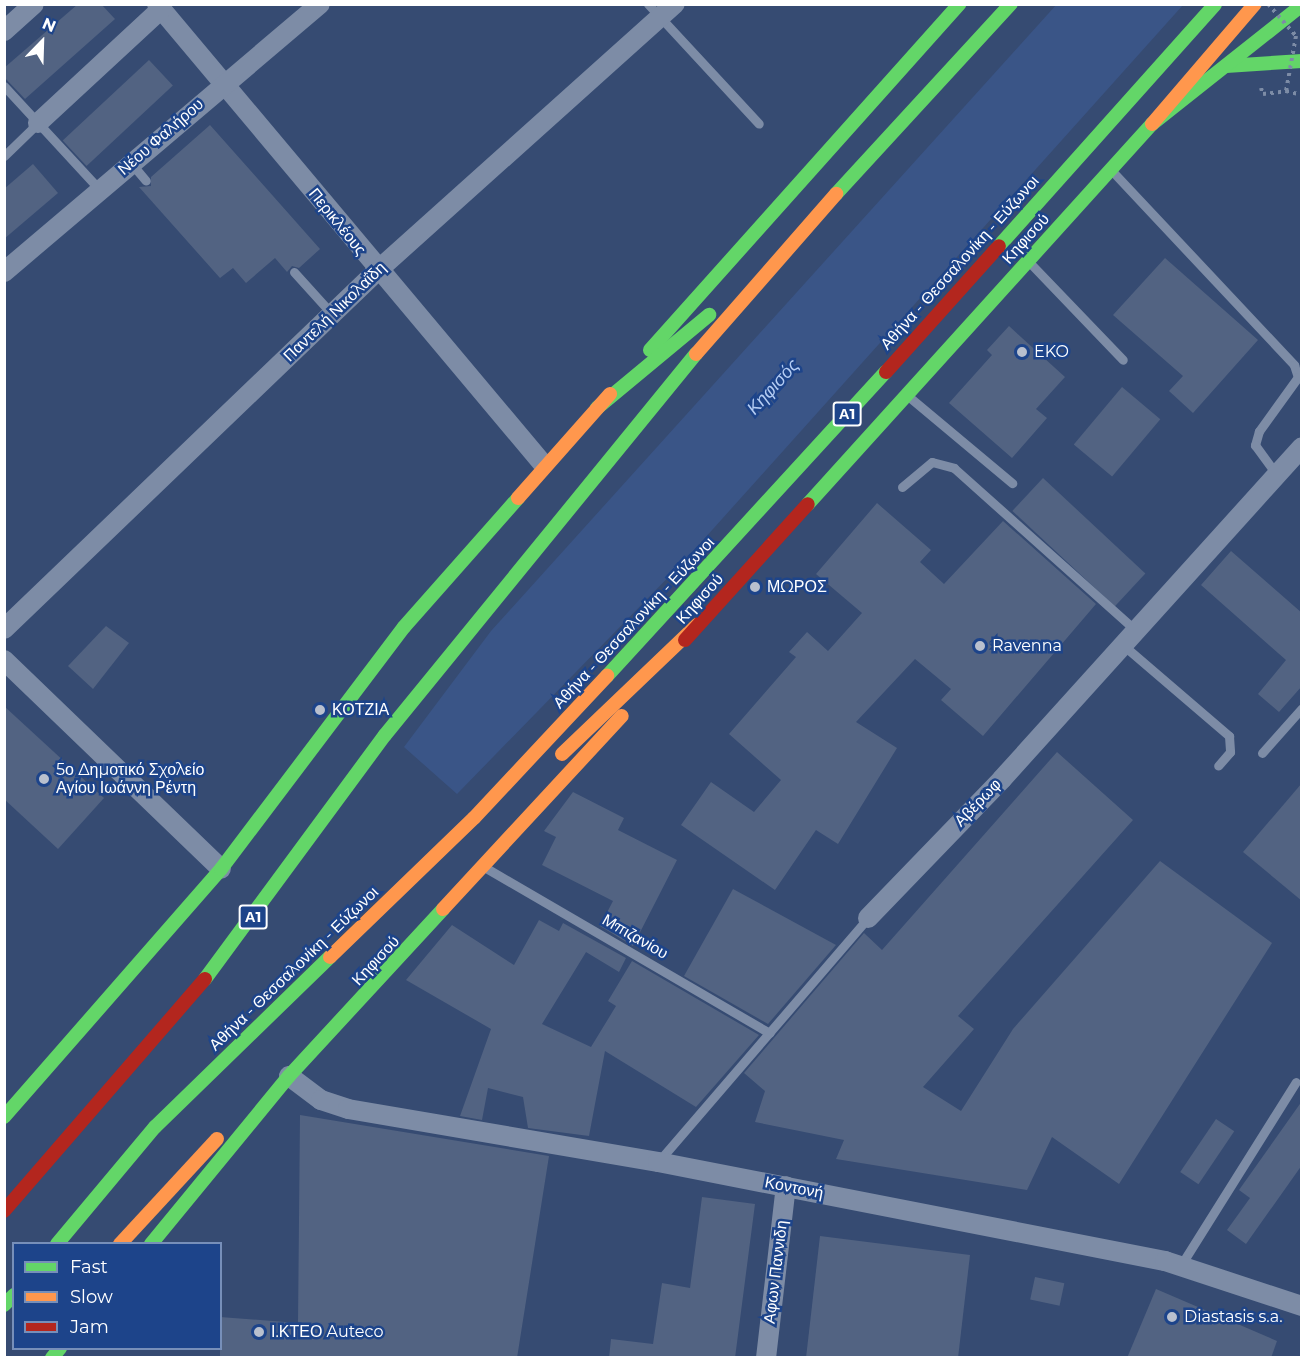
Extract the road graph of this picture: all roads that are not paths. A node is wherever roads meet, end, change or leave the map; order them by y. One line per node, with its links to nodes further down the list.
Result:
1 (34, 4): 11 (street)
2 (320, 4): 14 (street, Νέου Φαλήρου)
3 (675, 4): 10 (street, Παντελή Νικολαΐδη)
4 (960, 4): 32 (main road)
5 (1011, 4): 24 (main road, Α1)
6 (1215, 4): 47 (main road, Αθήνα - Θεσσαλονίκη - Εύζωνοι / Α1)
7 (1255, 4): 18 (main road)
8 (1302, 5): 13 (main road, Κηφισού)
9 (159, 7): 14 (street, Περικλέους); 16 (street)
10 (654, 11): 17 (lane); 26 (street, Παντελή Νικολαΐδη)
11 (4, 32)
12 (1302, 61): 13 (main road)
13 (1224, 66): 18 (main road, Κηφισού)
14 (223, 83): 20 (street, Νέου Φαλήρου); 26 (street, Περικλέους)
15 (4, 86): 16 (lane)
16 (38, 123): 19 (lane); 23 (lane)
17 (759, 124)
18 (1152, 124): 21 (main road, Κηφισού)
19 (4, 156)
20 (131, 163): 22 (lane); 23 (street, Νέου Φαλήρου)
21 (1111, 170): 25 (main road, Κηφισού); 35 (lane)
22 (146, 181)
23 (100, 189): 27 (street, Νέου Φαλήρου)
24 (777, 258): 32 (main road); 59 (main road, Α1)
25 (1029, 262): 30 (lane); 31 (main road, Κηφισού)
26 (377, 271): 29 (street, Παντελή Νικολαΐδη); 34 (street, Περικλέους)
27 (4, 272)
28 (294, 272): 29 (lane)
29 (332, 314): 39 (street, Παντελή Νικολαΐδη)
30 (1123, 360)
31 (908, 396): 36 (lane); 38 (main road, Κηφισού)
32 (597, 408): 34 (main road)
33 (1300, 454): 35 (street, Αβέρωφ)
34 (543, 464): 49 (main road)
35 (1277, 475): 40 (street, Αβέρωφ)
36 (1012, 483)
37 (902, 487): 40 (lane)
38 (697, 625): 45 (main road); 48 (main road, Κηφισού)
39 (4, 629)
40 (1130, 638): 44 (lane); 50 (street, Αβέρωφ)
41 (4, 660): 49 (street)
42 (1302, 708): 43 (lane)
43 (1262, 753)
44 (1218, 766)
45 (548, 767)
46 (531, 783): 47 (main road)
47 (474, 818): 60 (main road, Αθήνα - Θεσσαλονίκη - Εύζωνοι / Α1)
48 (485, 867): 51 (lane, Μπιζανίου); 52 (main road, Κηφισού)
49 (221, 869): 53 (main road)
50 (868, 918): 51 (lane, Αβέρωφ)
51 (769, 1033): 57 (lane, Αβέρωφ)
52 (289, 1076): 57 (street, Κοντονή); 61 (main road); 62 (main road, Κηφισού)
53 (35, 1082): 55 (main road); 56 (main road)
54 (1296, 1082): 63 (lane)
55 (4, 1117)
56 (4, 1125)
57 (658, 1162): 58 (street, Κοντονή)
58 (786, 1186): 63 (street, Κοντονή); 65 (street, Αφων Παννιδη)
59 (4, 1210)
60 (59, 1242)
61 (122, 1242)
62 (153, 1242)
63 (1181, 1265): 64 (street, Κοντονή)
64 (1302, 1306)
65 (766, 1358)

